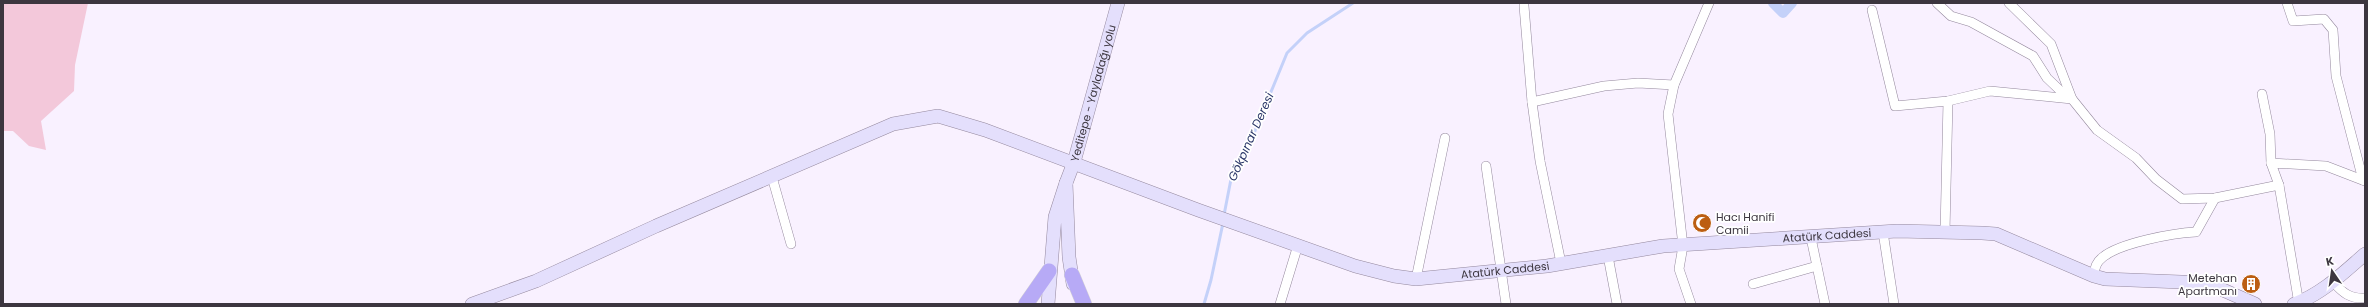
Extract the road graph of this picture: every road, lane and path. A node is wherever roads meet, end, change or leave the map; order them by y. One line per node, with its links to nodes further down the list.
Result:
1 (1118, 3): 14 (main road, Yeditepe - Yayladağı yolu)
2 (1709, 3): 8 (street)
3 (1937, 3): 10 (street)
4 (2009, 3): 10 (street)
5 (2287, 3): 18 (street)
6 (1524, 6): 12 (street)
7 (1872, 10): 11 (street)
8 (1674, 85): 12 (street); 27 (street)
9 (2262, 94): 15 (street)
10 (2070, 98): 11 (street); 21 (street)
11 (1948, 101): 23 (street)
12 (1532, 102): 30 (street)
13 (1445, 138): 36 (street)
14 (1074, 162): 17 (main road, Atatürk Caddesi); 19 (main road, Yeditepe - Yayladağı yolu); 26 (main road, Atatürk Caddesi)
15 (2272, 163): 18 (street); 20 (street)
16 (1486, 166): 32 (street)
17 (772, 177): 25 (street); 41 (main road, Atatürk Caddesi)
18 (2364, 180)
19 (1066, 183): 33 (main road, Yeditepe - Yayladağı yolu); 34 (main road, Yeditepe - Yayladağı yolu)
20 (2279, 185): 21 (street); 40 (street)
21 (2215, 198): 35 (street)
22 (1883, 232): 23 (main road, Atatürk Caddesi); 24 (main road, Atatürk Caddesi); 51 (street)
23 (1944, 232): 35 (main road, Atatürk Caddesi)
24 (1812, 238): 27 (main road, Atatürk Caddesi); 31 (street)
25 (791, 244)
26 (1298, 246): 36 (main road, Atatürk Caddesi); 46 (street)
27 (1683, 246): 29 (main road, Atatürk Caddesi); 49 (street)
28 (2365, 254): 37 (main road)
29 (1608, 256): 30 (main road, Atatürk Caddesi); 48 (street)
30 (1561, 263): 32 (main road, Atatürk Caddesi)
31 (1817, 266): 38 (street); 50 (street)
32 (1501, 270): 36 (main road, Atatürk Caddesi); 47 (street)
33 (1049, 271): 42 (highway); 43 (main road, Yeditepe - Yayladağı yolu)
34 (1072, 275): 44 (main road, Yeditepe - Yayladağı yolu); 45 (highway)
35 (2094, 276): 52 (main road, Atatürk Caddesi)
36 (1416, 279)
37 (2334, 282): 39 (street); 40 (main road)
38 (1753, 284)
39 (2365, 298)
40 (2297, 303)
41 (472, 304)
42 (1026, 304)
43 (1048, 304)
44 (1076, 304)
45 (1084, 304)
46 (1280, 304)
47 (1506, 304)
48 (1617, 304)
49 (1691, 304)
50 (1825, 304)
51 (1894, 304)
52 (2255, 304)

